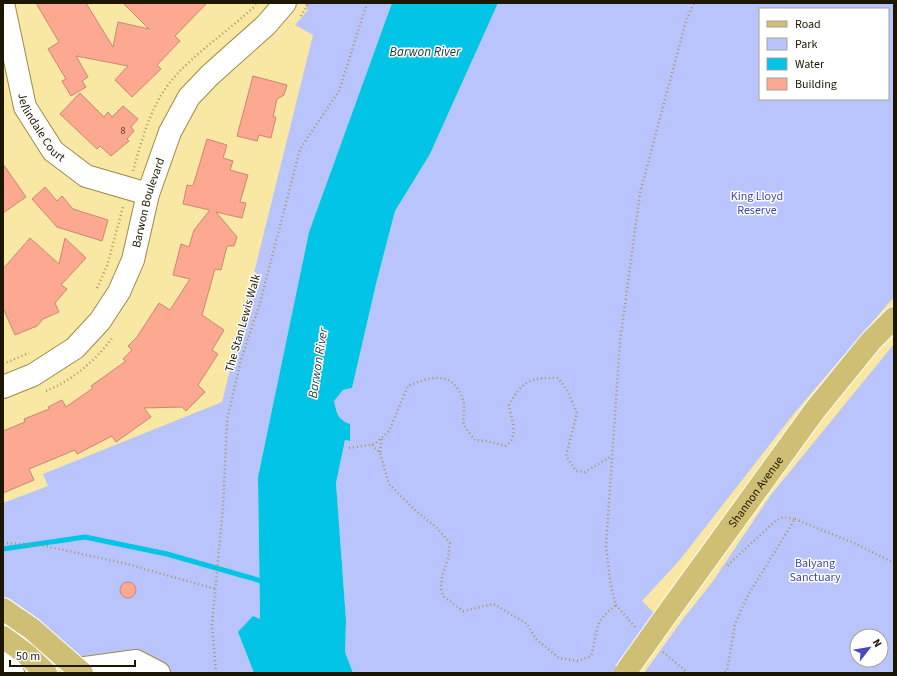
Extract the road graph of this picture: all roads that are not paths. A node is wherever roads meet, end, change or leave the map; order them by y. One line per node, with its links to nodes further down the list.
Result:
1 (3, 3): 3 (street, Jellindale Court)
2 (285, 3): 3 (street, Barwon Boulevard)
3 (148, 194): 5 (street, Barwon Boulevard)
4 (894, 318): 14 (main road, Shannon Avenue, bridge)
5 (3, 387)
6 (3, 609): 9 (main road)
7 (3, 637): 10 (main road)
8 (3, 642): 11 (street)
9 (80, 671): 13 (street)
10 (45, 672): 12 (street)
11 (13, 673)
12 (18, 673)
13 (159, 673)
14 (625, 673)

